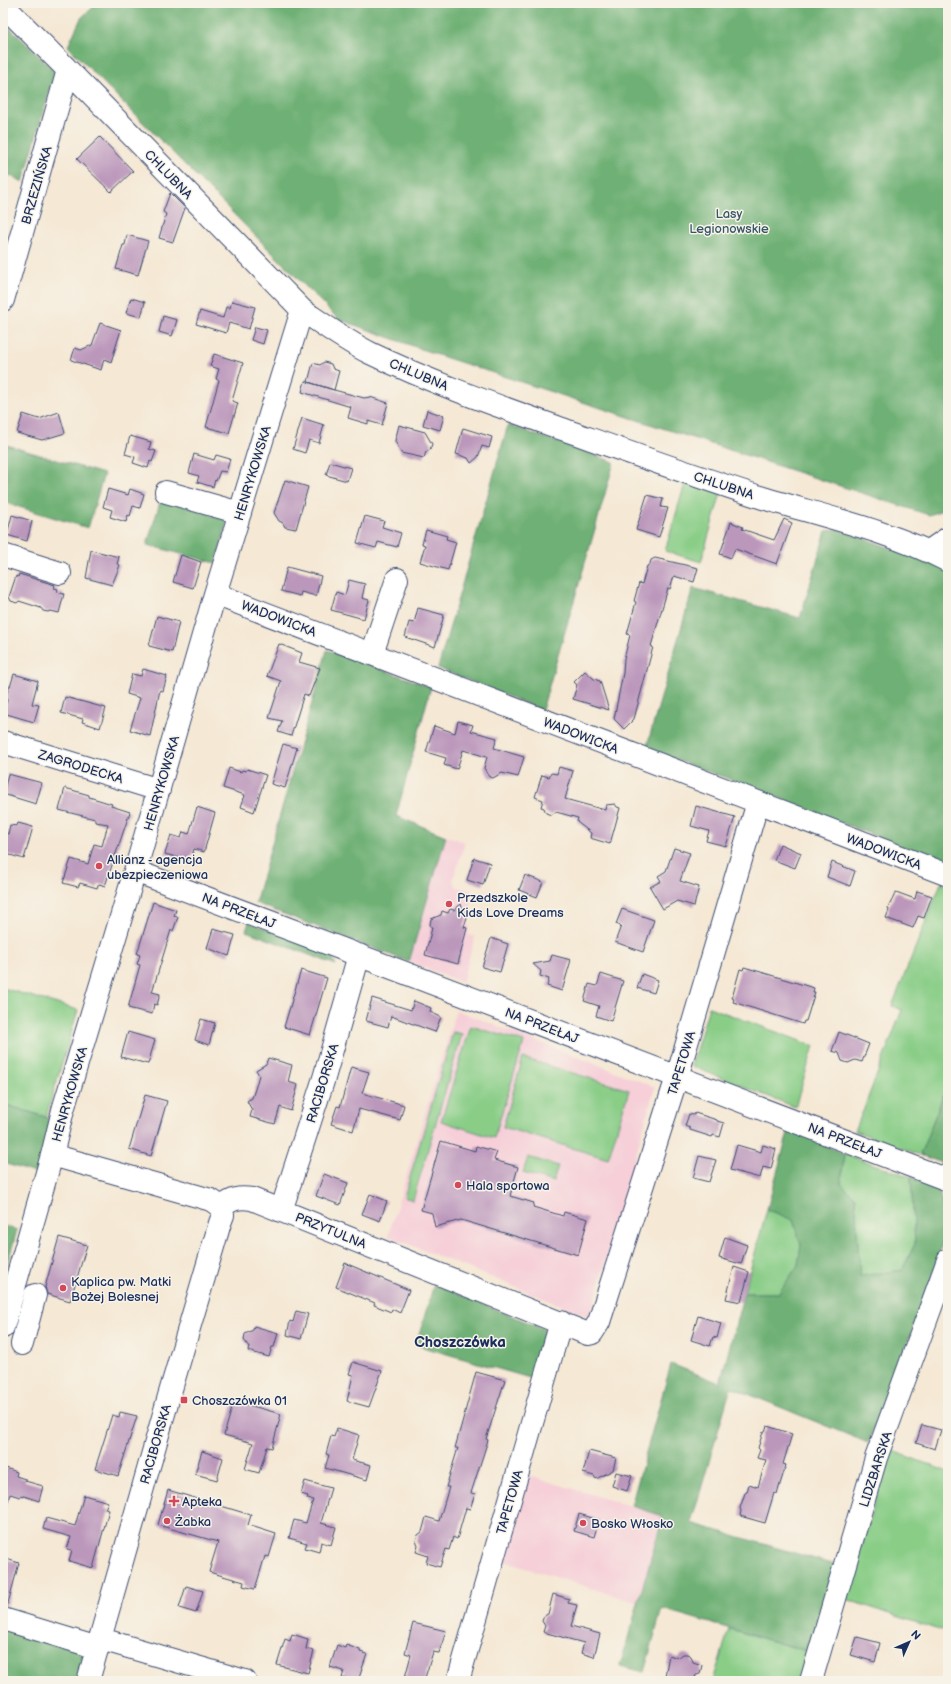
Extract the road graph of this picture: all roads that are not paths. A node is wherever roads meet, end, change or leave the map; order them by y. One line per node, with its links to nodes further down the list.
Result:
1 (3, 5): 2 (street, CHLUBNA)
2 (68, 70): 3 (street, BRZEZIŃSKA); 4 (street, CHLUBNA)
3 (3, 300)
4 (302, 310): 6 (street, HENRYKOWSKA); 8 (street, CHLUBNA)
5 (166, 492): 6 (street)
6 (240, 513): 13 (street, HENRYKOWSKA)
7 (948, 538): 8 (street)
8 (929, 551): 10 (street, CHLUBNA)
9 (3, 555): 11 (street)
10 (948, 561)
11 (60, 573)
12 (397, 578): 14 (street)
13 (215, 594): 14 (street, WADOWICKA); 16 (street, HENRYKOWSKA)
14 (372, 654): 17 (street, WADOWICKA)
15 (3, 742): 16 (street, ZAGRODECKA)
16 (159, 790): 18 (street, HENRYKOWSKA)
17 (758, 802): 19 (street, WADOWICKA); 21 (street, TAPETOWA)
18 (135, 871): 20 (street, NA PRZEŁAJ); 22 (street, HENRYKOWSKA)
19 (948, 875)
20 (359, 955): 21 (street, NA PRZEŁAJ); 25 (street, RACIBORSKA)
21 (676, 1077): 23 (street, NA PRZEŁAJ); 29 (street, TAPETOWA)
22 (52, 1155): 24 (street); 30 (street, HENRYKOWSKA)
23 (947, 1183)
24 (221, 1207): 25 (street, PRZYTULNA); 33 (street, RACIBORSKA)
25 (281, 1211): 28 (street, PRZYTULNA)
26 (948, 1260): 37 (street, LIDZBARSKA)
27 (35, 1295): 31 (street)
28 (561, 1322): 29 (street, PRZYTULNA); 36 (street, TAPETOWA)
29 (600, 1322)
30 (3, 1327)
31 (22, 1344)
32 (3, 1619): 33 (street)
33 (100, 1644): 34 (street, RACIBORSKA); 35 (street)
34 (88, 1681)
35 (245, 1681)
36 (458, 1681)
37 (811, 1681)

